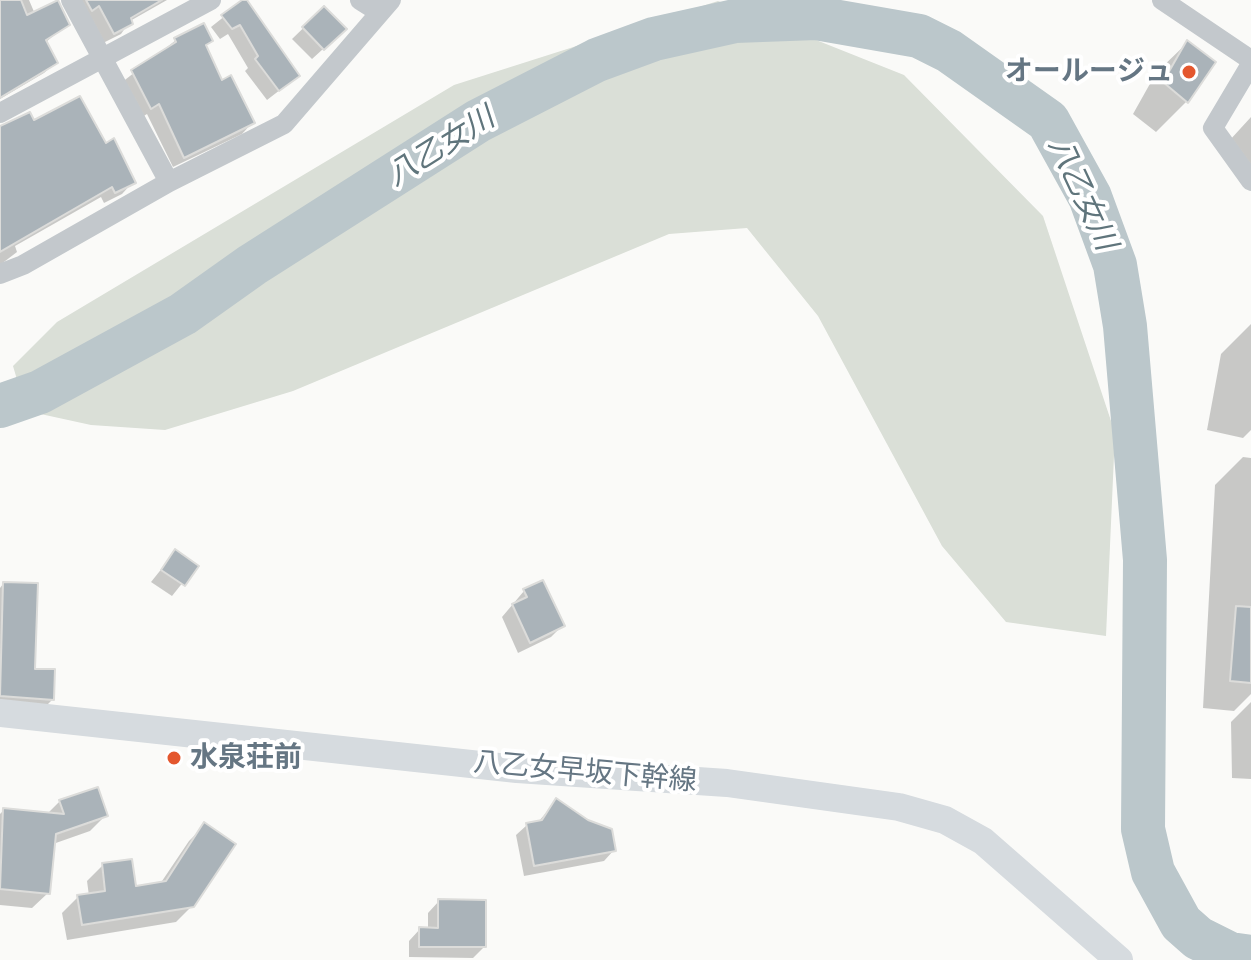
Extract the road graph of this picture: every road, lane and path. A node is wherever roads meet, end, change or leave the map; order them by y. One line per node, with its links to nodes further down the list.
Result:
1 (71, 0): 6 (street)
2 (209, 0): 6 (street)
3 (360, 0): 5 (street)
4 (1162, 0): 7 (street)
5 (385, 6): 10 (street)
6 (103, 59): 8 (street); 10 (street)
7 (1251, 62): 9 (street)
8 (0, 113)
9 (1251, 181)
10 (169, 182): 11 (street)
11 (0, 274)
12 (0, 713): 13 (street, 八乙女早坂下幹線)
13 (1119, 960)

